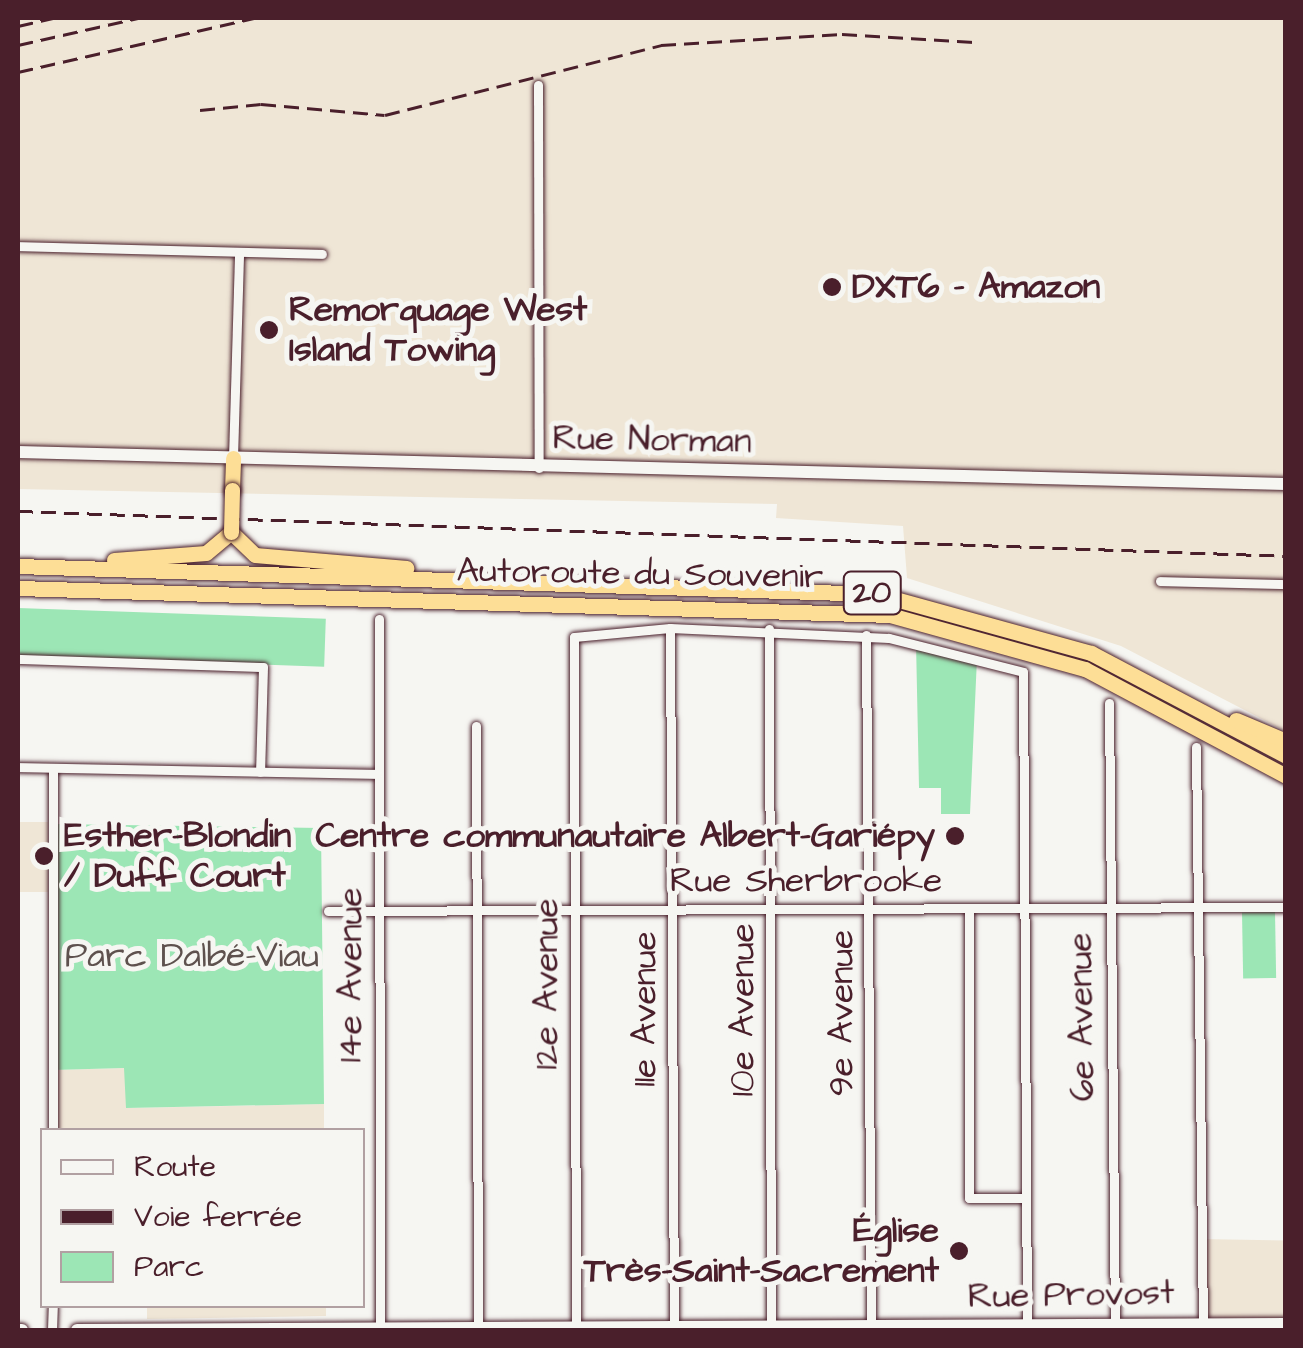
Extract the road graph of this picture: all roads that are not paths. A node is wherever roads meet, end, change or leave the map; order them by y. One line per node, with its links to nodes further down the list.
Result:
1 (538, 85): 7 (street)
2 (18, 246): 3 (street)
3 (239, 252): 4 (street); 6 (street)
4 (322, 254)
5 (18, 452): 6 (street, Rue Norman)
6 (233, 458): 7 (street, Rue Norman); 9 (highway, bridge)
7 (539, 468): 8 (street, Rue Norman)
8 (1286, 484)
9 (231, 535): 11 (highway); 12 (highway)
10 (18, 566): 11 (highway, Autoroute du Souvenir / 20)
11 (48, 566): 12 (highway, Autoroute du Souvenir / 20)
12 (514, 580): 22 (highway, Autoroute du Souvenir / 20)
13 (1160, 581): 14 (street)
14 (1286, 584)
15 (18, 588): 31 (highway, Autoroute du Souvenir / 20)
16 (379, 618): 30 (street, 14e Avenue)
17 (670, 628): 18 (street); 39 (street, 11e Avenue); 42 (street, 12e Avenue)
18 (769, 629): 19 (street); 34 (street, 10e Avenue)
19 (866, 635): 35 (street, 9e Avenue); 37 (street)
20 (18, 660): 29 (street)
21 (1108, 703): 32 (street, 6e Avenue)
22 (1208, 711): 24 (highway); 26 (highway, Autoroute du Souvenir / 20)
23 (476, 726): 41 (street)
24 (1286, 742)
25 (1196, 748): 38 (street)
26 (1286, 756)
27 (18, 767): 28 (street)
28 (52, 768): 29 (street); 44 (street)
29 (260, 772): 30 (street)
30 (377, 774): 43 (street, 14e Avenue)
31 (1286, 778)
32 (1111, 907): 37 (street, Rue Sherbrooke); 38 (street, Rue Sherbrooke); 52 (street, 6e Avenue)
33 (1286, 907): 38 (street, Rue Sherbrooke)
34 (770, 908): 35 (street, Rue Sherbrooke); 39 (street, Rue Sherbrooke); 54 (street, 10e Avenue)
35 (869, 908): 36 (street, Rue Sherbrooke); 55 (street, 9e Avenue)
36 (968, 908): 37 (street, Rue Sherbrooke); 45 (street)
37 (1024, 908): 45 (street)
38 (1199, 908): 47 (street)
39 (672, 909): 42 (street, Rue Sherbrooke); 53 (street, 11e Avenue)
40 (328, 910): 43 (street, Rue Sherbrooke)
41 (476, 910): 42 (street, Rue Sherbrooke); 43 (street, Rue Sherbrooke); 50 (street)
42 (574, 910): 51 (street, 12e Avenue)
43 (378, 911): 49 (street, 14e Avenue)
44 (53, 1128)
45 (1023, 1198): 57 (street)
46 (1286, 1324): 47 (street, Rue Provost)
47 (1203, 1327): 52 (street, Rue Provost)
48 (267, 1328): 49 (street, Rue Provost); 59 (street, Rue Provost)
49 (380, 1328): 50 (street, Rue Provost)
50 (478, 1328): 51 (street, Rue Provost)
51 (576, 1328): 53 (street, Rue Provost)
52 (1115, 1328): 57 (street, Rue Provost)
53 (674, 1329): 54 (street, Rue Provost)
54 (771, 1329): 55 (street, Rue Provost)
55 (871, 1329): 56 (street, Rue Provost)
56 (969, 1329): 57 (street, Rue Provost)
57 (1027, 1329)
58 (77, 1330): 59 (street, Rue Provost)
59 (160, 1330)

